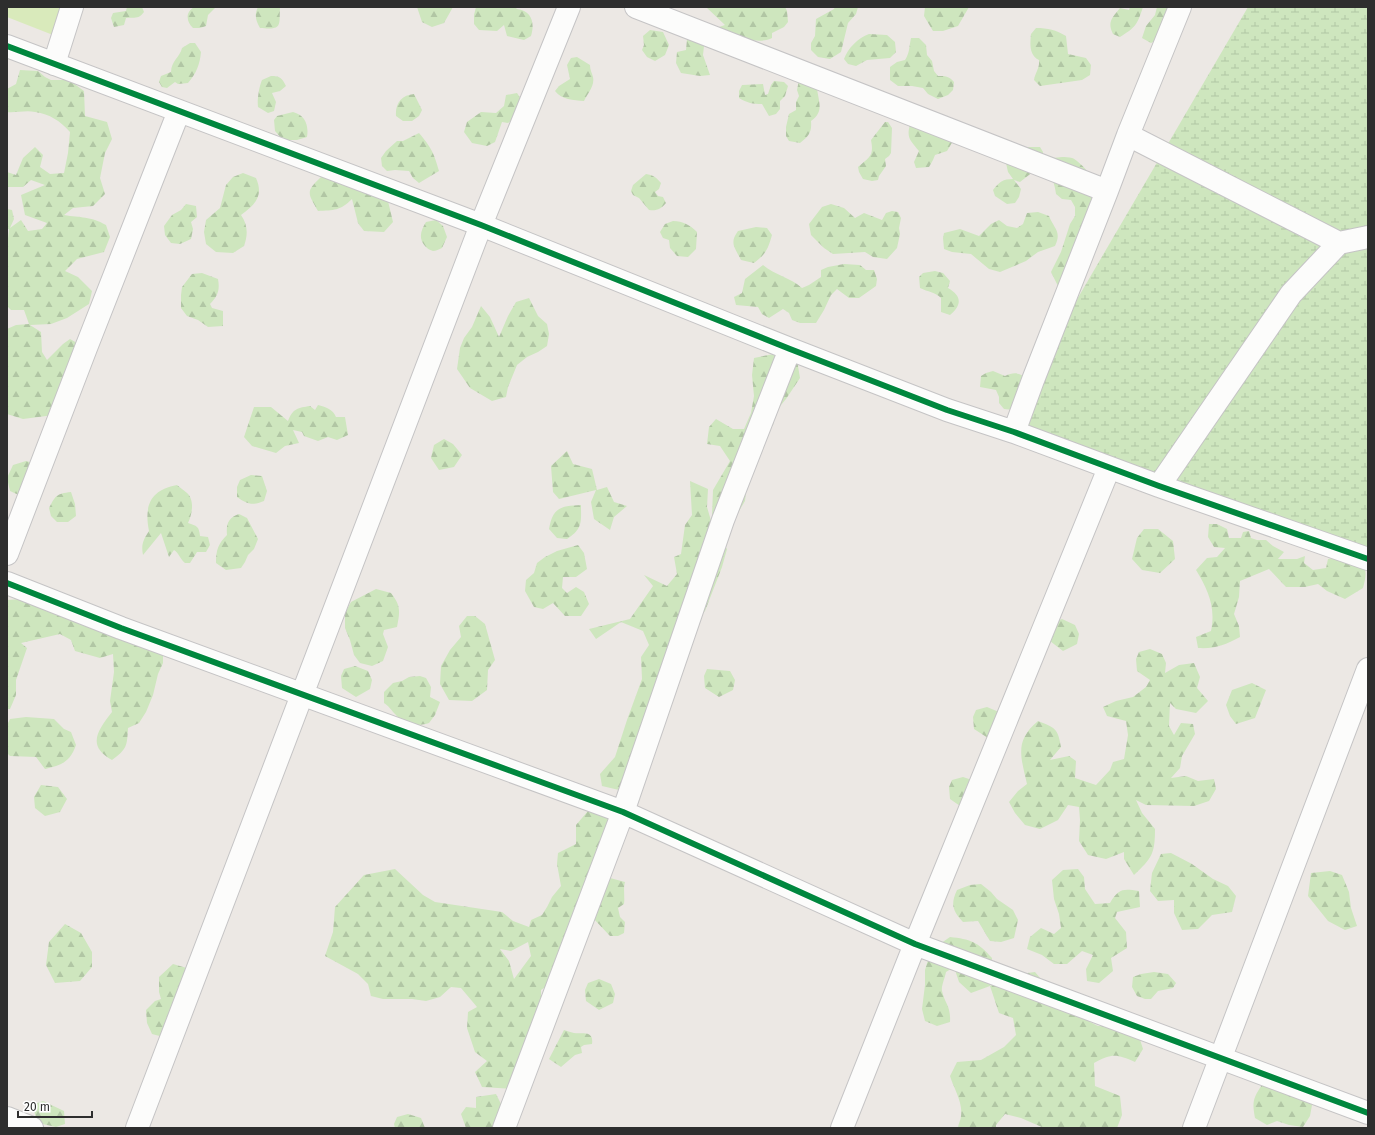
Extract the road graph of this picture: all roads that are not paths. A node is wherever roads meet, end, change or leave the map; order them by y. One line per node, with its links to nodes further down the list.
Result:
1 (72, 7): 6 (street)
2 (569, 7): 10 (street)
3 (636, 7): 9 (street)
4 (1180, 7): 8 (street)
5 (7, 46): 6 (street)
6 (54, 64): 7 (street)
7 (179, 111): 10 (street); 17 (street)
8 (1128, 134): 9 (street); 12 (street)
9 (1108, 191): 14 (street)
10 (481, 225): 13 (street); 21 (street)
11 (1368, 237): 12 (street)
12 (1339, 243): 16 (street)
13 (790, 349): 14 (street); 22 (street)
14 (1014, 432): 15 (street)
15 (1109, 468): 16 (street); 23 (street)
16 (1159, 486): 18 (street)
17 (7, 554)
18 (1368, 559)
19 (7, 583): 21 (street)
20 (1368, 669): 24 (street)
21 (302, 695): 22 (street); 28 (street)
22 (623, 812): 23 (street); 29 (street)
23 (914, 944): 24 (street); 30 (street)
24 (1220, 1058): 25 (street); 31 (street)
25 (1368, 1113)
26 (7, 1118): 27 (street)
27 (32, 1128)
28 (136, 1128)
29 (504, 1128)
30 (842, 1128)
31 (1194, 1128)

